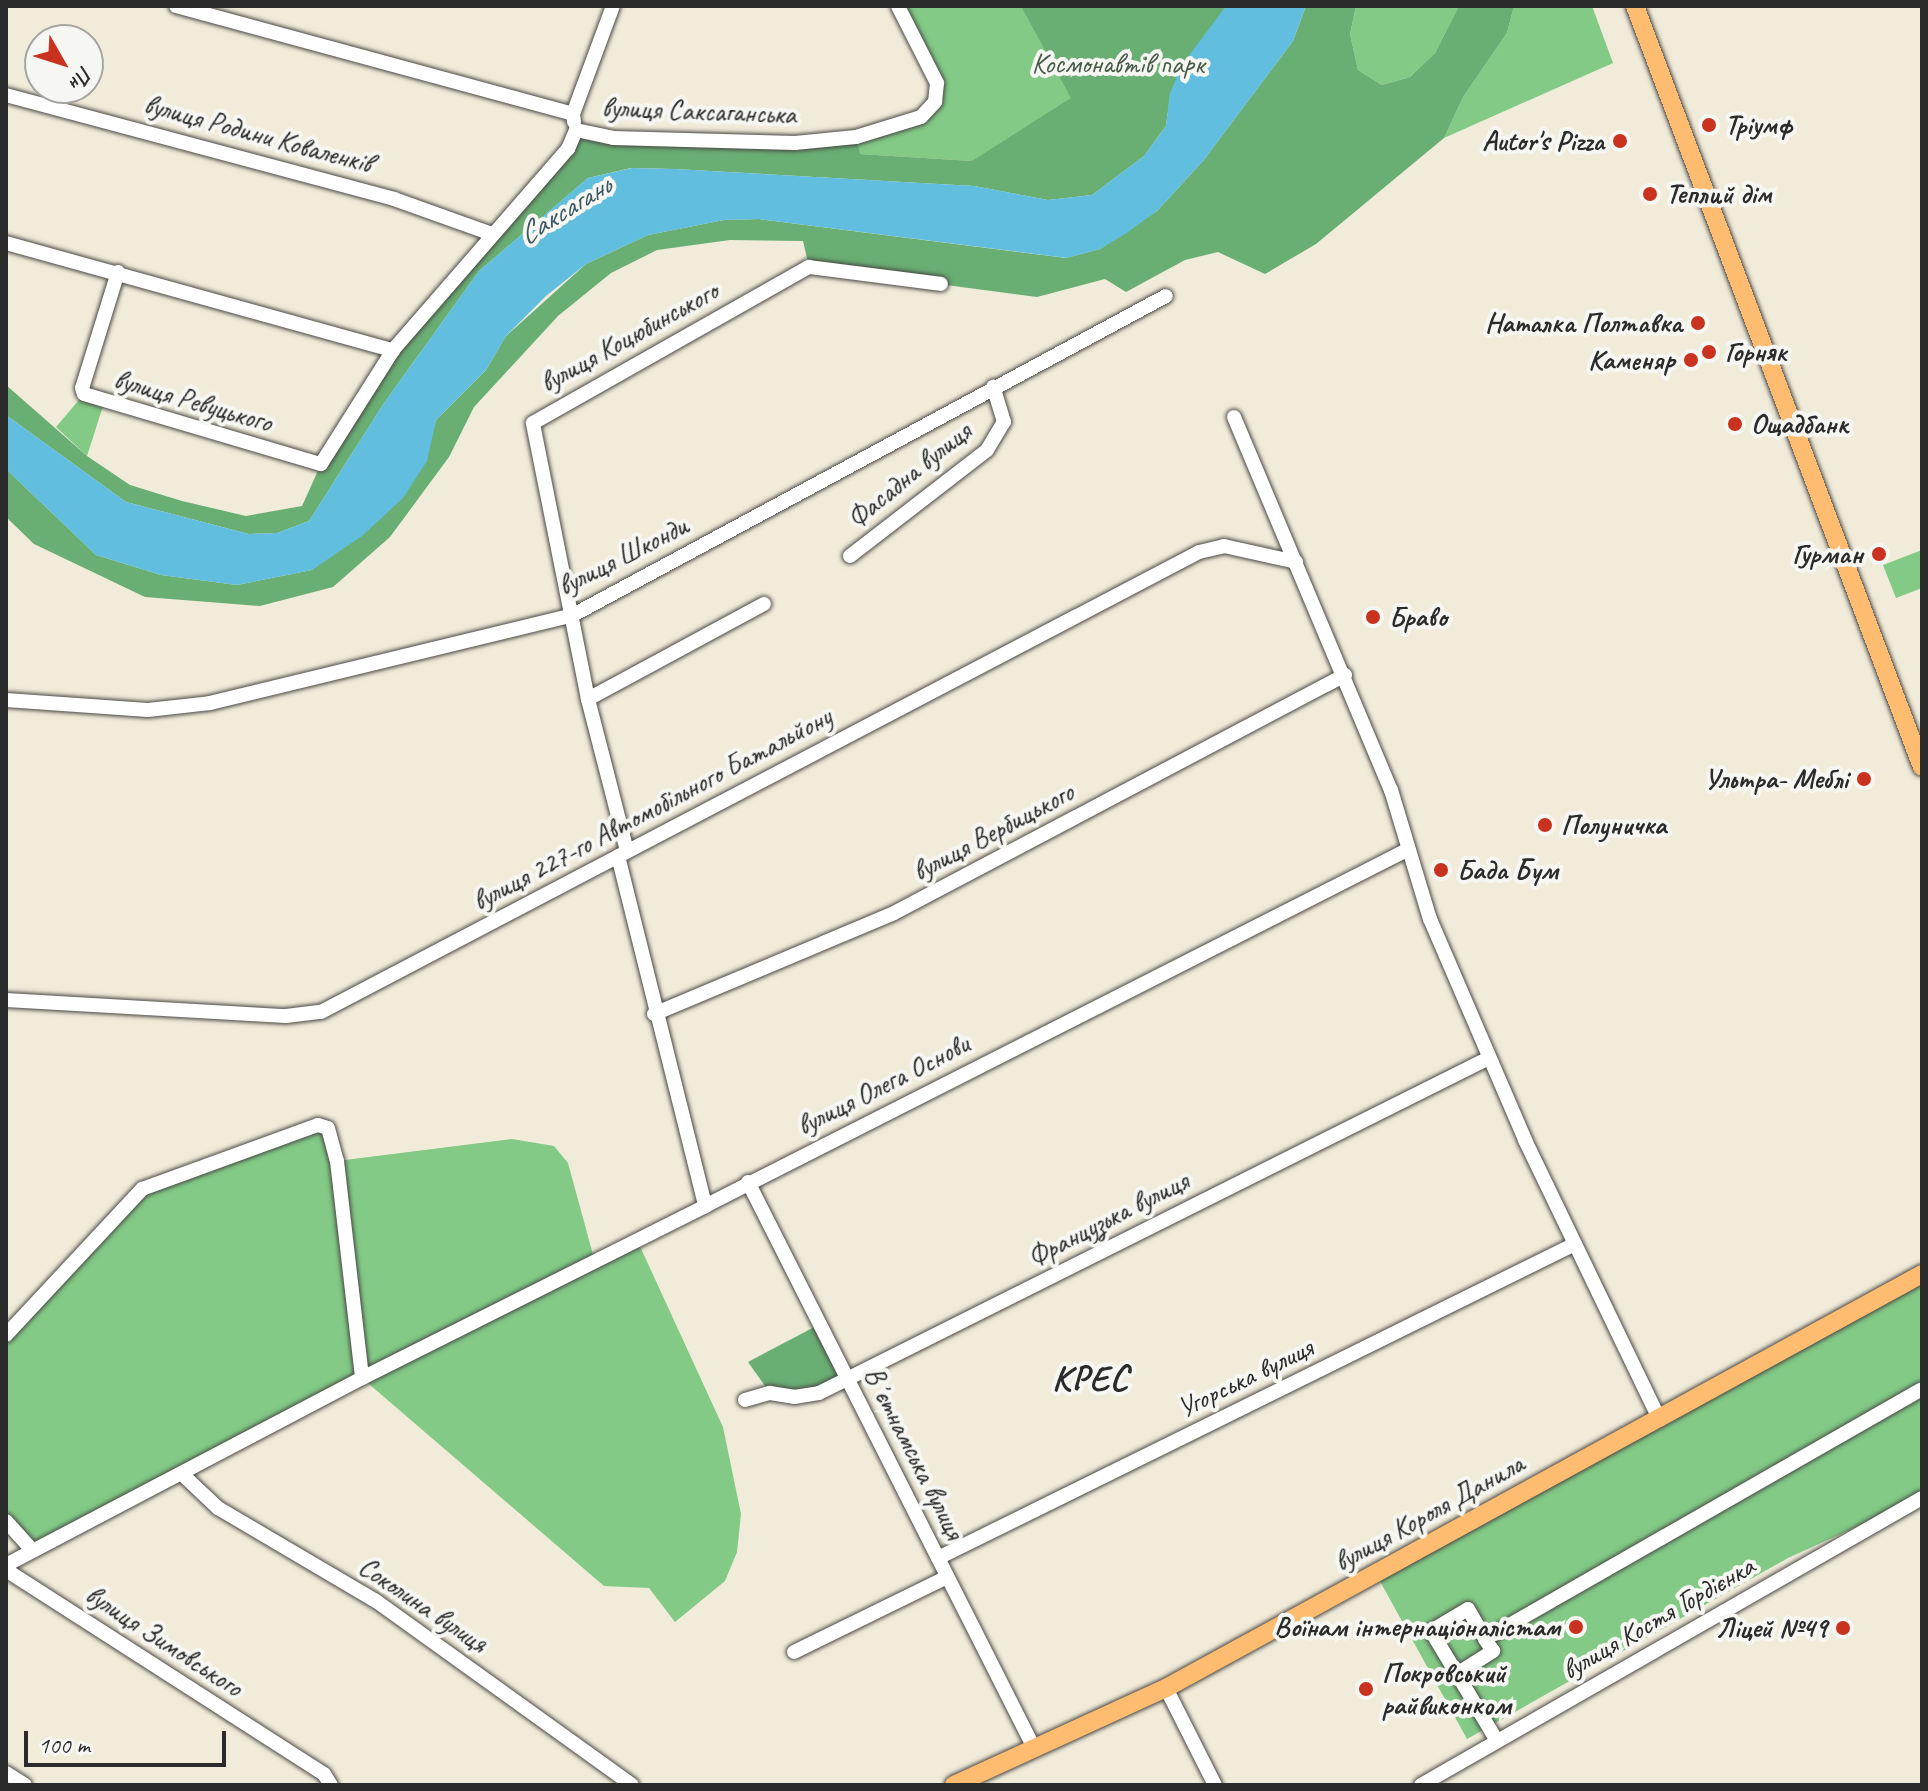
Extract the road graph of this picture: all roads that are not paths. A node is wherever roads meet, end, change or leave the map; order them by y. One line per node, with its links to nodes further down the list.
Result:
1 (176, 6): 6 (street)
2 (613, 6): 6 (street)
3 (898, 6): 7 (street, вулиця Саксаганська)
4 (1635, 6): 24 (main road)
5 (6, 95): 8 (street, вулиця Родини Коваленків)
6 (573, 114): 7 (street)
7 (576, 130): 8 (street, вулиця Саксаганська)
8 (492, 234): 13 (street, вулиця Саксаганська)
9 (6, 243): 10 (street)
10 (118, 272): 13 (street); 16 (street, вулиця Ревуцького)
11 (941, 284): 20 (street, вулиця Коцюбинського)
12 (1166, 296): 14 (street, вулиця Шконди)
13 (393, 350): 16 (street, вулиця Саксаганська)
14 (993, 387): 17 (street, Фасадна вулиця); 20 (street, вулиця Шконди)
15 (1234, 417): 18 (street)
16 (321, 464)
17 (850, 556)
18 (1296, 562): 21 (street); 26 (street, вулиця 227-го Автомобільного Батальйону)
19 (764, 604): 22 (street)
20 (573, 615): 22 (street, вулиця Коцюбинського); 23 (street, вулиця Шконди)
21 (1345, 675): 25 (street); 28 (street, вулиця Вербицького)
22 (588, 699): 26 (street, вулиця Коцюбинського)
23 (6, 700)
24 (1922, 767)
25 (1407, 850): 29 (street); 30 (street, вулиця Олега Основи)
26 (622, 854): 27 (street, вулиця 227-го Автомобільного Батальйону); 28 (street)
27 (6, 1000)
28 (654, 1014): 31 (street)
29 (1489, 1058): 32 (street); 36 (street, Французька вулиця)
30 (748, 1182): 31 (street, вулиця Олега Основи); 36 (street, Вʼєтнамська вулиця)
31 (705, 1206): 35 (street, вулиця Олега Основи)
32 (1575, 1244): 39 (street); 44 (street, Угорська вулиця)
33 (1922, 1274): 39 (main road, вулиця Короля Данила)
34 (6, 1335): 35 (street)
35 (362, 1378): 40 (street, вулиця Олега Основи)
36 (847, 1379): 38 (street, Французька вулиця); 44 (street, Вʼєтнамська вулиця)
37 (1922, 1389): 47 (street)
38 (745, 1400)
39 (1659, 1419): 50 (main road, вулиця Короля Данила)
40 (182, 1474): 43 (street, вулиця Олега Основи); 56 (street, Соколина вулиця)
41 (1922, 1498): 51 (street, вулиця Костя Гордієнка)
42 (6, 1521): 43 (street)
43 (32, 1550): 45 (street, вулиця Олега Основи)
44 (938, 1558): 46 (street, Вʼєтнамська вулиця)
45 (6, 1568): 55 (street, вулиця Зимовського)
46 (947, 1577): 48 (street); 52 (street, Вʼєтнамська вулиця)
47 (1485, 1639): 49 (street); 49 (street)
48 (794, 1652)
49 (1457, 1674): 51 (street)
50 (1166, 1688): 52 (main road, вулиця Короля Данила); 58 (street)
51 (1497, 1741): 59 (street, вулиця Костя Гордієнка)
52 (1034, 1748): 57 (main road, вулиця Короля Данила)
53 (6, 1773): 54 (street)
54 (25, 1785)
55 (331, 1785)
56 (632, 1785)
57 (954, 1785)
58 (1215, 1785)
59 (1421, 1785)

